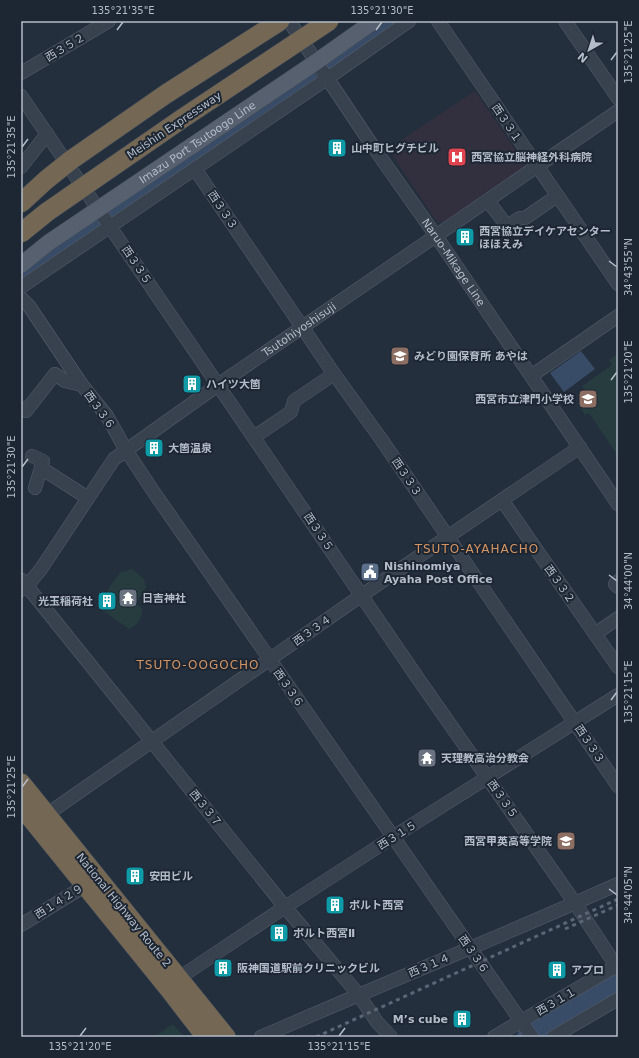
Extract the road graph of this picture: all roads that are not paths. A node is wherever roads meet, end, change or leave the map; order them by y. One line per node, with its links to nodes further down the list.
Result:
1 (108, 21): 10 (street, 西３５２)
2 (280, 21): 21 (highway, bridge)
3 (290, 21): 9 (street, Naruo-Mikage Line)
4 (329, 21): 23 (highway, Meishin Expressway, bridge)
5 (374, 21): 9 (main road, Imazu Port Tsutoogo Line)
6 (409, 21): 11 (street)
7 (438, 21): 17 (street, 西３３１)
8 (565, 21): 13 (street)
9 (316, 62): 11 (street, Naruo-Mikage Line); 22 (main road, Imazu Port Tsutoogo Line)
10 (21, 74)
11 (328, 78): 18 (street); 24 (street, Naruo-Mikage Line)
12 (21, 96): 15 (street, 西３３５)
13 (618, 98)
14 (618, 111): 17 (street, Tsutohiyoshisuji)
15 (47, 134): 16 (street); 22 (street, 西３３５)
16 (21, 167)
17 (537, 167): 19 (street, 西３３１); 20 (street, Tsutohiyoshisuji)
18 (195, 168): 22 (street); 30 (street, 西３３３)
19 (557, 196): 20 (street); 26 (street, 西３３１)
20 (488, 201): 24 (street, Tsutohiyoshisuji)
21 (21, 203)
22 (105, 218): 25 (main road, Imazu Port Tsutoogo Line); 27 (street); 34 (street, 西３３５)
23 (21, 233)
24 (436, 236): 30 (street, Tsutohiyoshisuji); 32 (street, Naruo-Mikage Line)
25 (21, 265)
26 (618, 284)
27 (21, 287)
28 (21, 298): 33 (street, 西３３６)
29 (618, 316): 32 (street)
30 (303, 327): 31 (street, 西３３３); 34 (street, Tsutohiyoshisuji)
31 (334, 374): 36 (street); 45 (street, 西３３３)
32 (531, 376): 37 (street, Naruo-Mikage Line)
33 (82, 385): 35 (street); 38 (street, 西３３６)
34 (218, 385): 36 (street, 西３３５); 38 (street, Tsutohiyoshisuji)
35 (24, 409)
36 (254, 436): 49 (street, 西３３５)
37 (580, 447): 43 (street, 西３３４); 44 (street, Naruo-Mikage Line)
38 (126, 450): 42 (street, Tsutohiyoshisuji); 52 (street, 西３３６)
39 (32, 456): 40 (street)
40 (41, 468): 41 (street); 42 (street)
41 (35, 488)
42 (88, 498): 47 (street, Tsutohiyoshisuji)
43 (502, 500): 45 (street, 西３３４); 51 (street, 西３３２)
44 (618, 504)
45 (447, 537): 49 (street, 西３３４); 55 (street, 西３３３)
46 (618, 581): 48 (street)
47 (23, 585): 56 (street, 西３３７)
48 (618, 587)
49 (362, 595): 52 (street, 西３３４); 57 (street, 西３３５)
50 (618, 618): 51 (street)
51 (595, 634): 53 (street, 西３３２)
52 (269, 660): 56 (street, 西３３４); 62 (street, 西３３６)
53 (618, 667)
54 (618, 696): 55 (street, 西３１５)
55 (575, 722): 57 (street, 西３１５); 59 (street, 西３３３)
56 (152, 741): 61 (street, 西３３４); 66 (street, 西３３７)
57 (488, 778): 62 (street, 西３１５); 65 (street, 西３３５)
58 (21, 783): 61 (highway, National Highway Route 2)
59 (618, 786)
60 (21, 806): 63 (highway, National Highway Route 2)
61 (46, 815): 63 (highway, National Highway Route 2)
62 (393, 837): 66 (street, 西３１５); 68 (street, 西３３６)
63 (90, 880): 67 (street, 西１４２９); 70 (highway, National Highway Route 2); 74 (highway, National Highway Route 2)
64 (618, 884): 65 (street, 西３１４)
65 (575, 903): 68 (street, 西３１４); 69 (street, 西３３５)
66 (285, 907): 70 (street, 西３１５); 71 (street, 西３３７)
67 (21, 925)
68 (469, 948): 71 (street, 西３１４); 73 (street, 西３３６)
69 (617, 966): 73 (street, 西３１１)
70 (179, 978): 75 (highway, National Highway Route 2)
71 (358, 994): 76 (street, 西３１４); 77 (street, 西３３７)
72 (618, 999): 80 (street)
73 (520, 1021): 78 (street, 西３１１); 79 (street, 西３３６)
74 (200, 1035)
75 (226, 1037)
76 (261, 1037)
77 (391, 1037)
78 (494, 1037)
79 (532, 1037)
80 (553, 1037)

